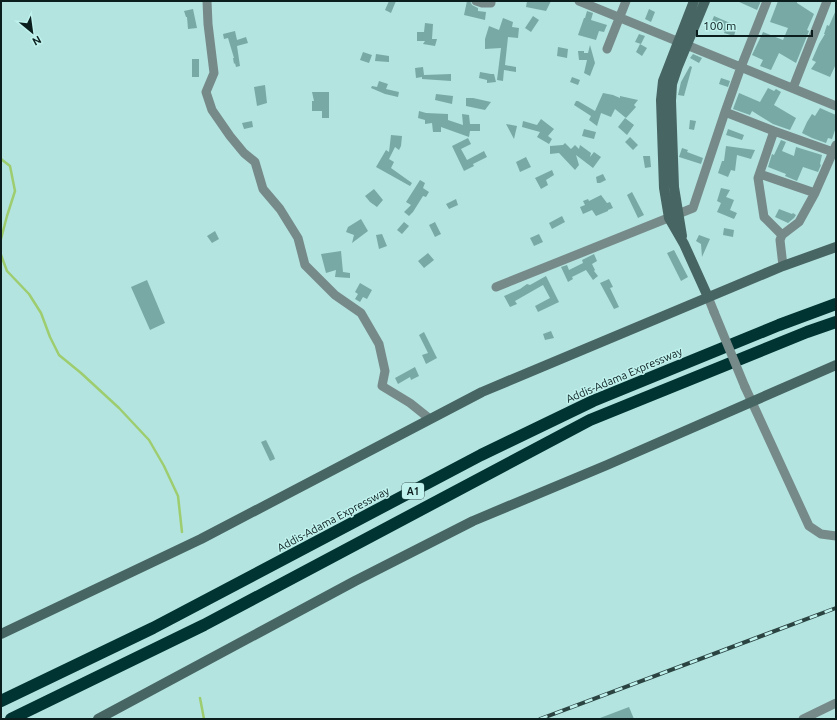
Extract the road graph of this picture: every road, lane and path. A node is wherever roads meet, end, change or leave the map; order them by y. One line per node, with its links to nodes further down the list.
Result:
1 (207, 1): 31 (street)
2 (476, 1): 3 (street)
3 (491, 1)
4 (578, 1): 10 (street)
5 (626, 1): 10 (street)
6 (694, 1): 11 (street)
7 (705, 1): 11 (street)
8 (767, 1): 13 (street)
9 (827, 1): 14 (street)
10 (619, 18): 11 (street); 12 (street)
11 (683, 44): 13 (street); 21 (street)
12 (607, 49)
13 (741, 67): 14 (street); 16 (street)
14 (793, 88): 15 (street)
15 (836, 106)
16 (725, 112): 17 (street); 21 (street)
17 (774, 131): 18 (street); 19 (street)
18 (835, 148): 20 (street)
19 (760, 174): 20 (street); 22 (street)
20 (815, 193): 22 (street)
21 (673, 216): 25 (street); 26 (street)
22 (782, 235): 24 (street)
23 (836, 247): 24 (street)
24 (783, 266): 26 (street)
25 (496, 287)
26 (708, 297): 30 (street, bridge); 31 (street)
27 (836, 304): 34 (highway, Addis-Adama Expressway / A1)
28 (836, 322): 37 (highway, A1)
29 (836, 365): 30 (street)
30 (751, 402): 32 (street); 38 (street)
31 (430, 420): 33 (street)
32 (836, 536)
33 (1, 634)
34 (1, 701)
35 (836, 703): 36 (street)
36 (818, 716): 39 (street)
37 (11, 719)
38 (98, 719)
39 (803, 719)

